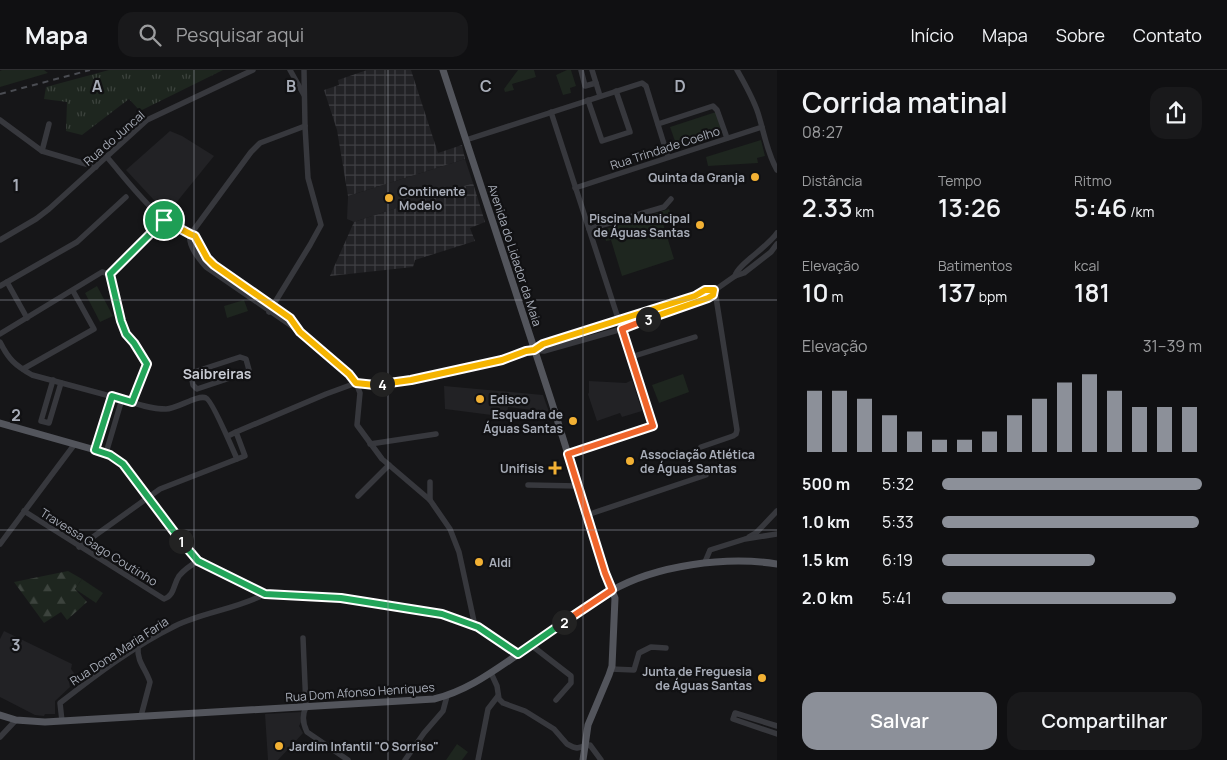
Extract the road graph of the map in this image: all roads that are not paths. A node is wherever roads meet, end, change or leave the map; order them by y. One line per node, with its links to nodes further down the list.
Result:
1 (253, 70): 22 (street, Rua do Juncal)
2 (290, 70): 11 (street)
3 (304, 70): 11 (street)
4 (443, 70): 20 (main road, Avenida do Lidador da Maia)
5 (580, 70): 8 (street)
6 (592, 70): 8 (street)
7 (737, 70): 18 (street)
8 (596, 83): 10 (street)
9 (616, 91): 10 (street); 12 (street); 16 (street)
10 (600, 96): 12 (street)
11 (305, 97): 17 (street)
12 (588, 100): 13 (street)
13 (550, 112): 20 (street); 26 (street)
14 (0, 120): 21 (street)
15 (49, 124): 21 (street)
16 (658, 124): 19 (street); 23 (street)
17 (305, 126): 31 (street); 39 (street)
18 (762, 127): 19 (street, Rua Trindade Coelho); 25 (street)
19 (727, 138): 23 (street, Rua Trindade Coelho)
20 (466, 140): 46 (main road, Avenida do Lidador da Maia)
21 (42, 151): 24 (street)
22 (106, 156): 24 (street, Rua do Juncal); 29 (street)
23 (668, 157): 26 (street, Rua Trindade Coelho)
24 (96, 167): 32 (street, Rua do Juncal)
25 (777, 169)
26 (575, 188): 30 (street)
27 (126, 197): 35 (street)
28 (671, 199): 30 (street)
29 (164, 220): 31 (street); 34 (street)
30 (589, 229): 41 (street)
31 (190, 234): 39 (street)
32 (0, 240)
33 (776, 243): 37 (street)
34 (110, 274): 38 (street); 56 (street)
35 (7, 282): 36 (street); 40 (street)
36 (0, 286)
37 (714, 290): 41 (street); 42 (street); 63 (street)
38 (73, 291): 40 (street); 48 (street)
39 (271, 309): 51 (street)
40 (27, 318): 43 (street)
41 (619, 320): 42 (street); 46 (street)
42 (622, 329): 46 (street); 47 (street)
43 (0, 334)
44 (695, 337): 47 (street)
45 (0, 342): 48 (street)
46 (534, 350): 51 (street); 66 (main road, Avenida do Lidador da Maia)
47 (631, 357): 66 (street)
48 (23, 369): 49 (street)
49 (53, 380): 50 (street); 50 (street)
50 (61, 383): 53 (street)
51 (356, 383): 58 (street); 61 (street)
52 (197, 389): 52 (street); 54 (street)
53 (112, 396): 55 (street); 64 (street)
54 (197, 399): 56 (street); 60 (street)
55 (122, 400): 56 (street); 65 (street)
56 (132, 402)
57 (0, 423): 62 (main road)
58 (236, 432): 60 (street); 67 (street)
59 (436, 434): 61 (street)
60 (228, 436): 67 (street)
61 (370, 444): 68 (street)
62 (74, 445): 64 (main road); 77 (street)
63 (701, 447)
64 (95, 450): 65 (main road)
65 (106, 453): 74 (main road)
66 (568, 454): 71 (main road, Avenida do Lidador da Maia)
67 (237, 459): 74 (street)
68 (388, 465): 72 (street); 73 (street)
69 (706, 475): 78 (street)
70 (528, 485): 71 (street)
71 (578, 486): 78 (main road, Avenida do Lidador da Maia)
72 (419, 490): 75 (street); 75 (street)
73 (358, 496)
74 (148, 497): 82 (street); 83 (main road)
75 (430, 500): 88 (street)
76 (777, 511): 80 (street)
77 (24, 512): 81 (street); 82 (street, Travessa Gago Coutinho)
78 (587, 515): 86 (main road, Avenida do Lidador da Maia)
79 (777, 534): 80 (street)
80 (745, 539): 84 (street)
81 (0, 544)
82 (79, 547): 83 (street, Travessa Gago Coutinho)
83 (198, 561): 87 (main road)
84 (705, 562): 85 (main road, Rua Dom Afonso Henriques); 86 (main road, Rua Dom Afonso Henriques)
85 (777, 564)
86 (612, 590): 90 (main road, Rua Dom Afonso Henriques); 94 (main road, Avenida do Lidador da Maia)
87 (265, 594): 88 (main road); 91 (street, Rua Dona Maria Faria)
88 (475, 626): 93 (main road)
89 (303, 638): 99 (street)
90 (531, 646): 93 (main road, Rua Dom Afonso Henriques); 98 (street)
91 (138, 648): 101 (street); 103 (street, Rua Dona Maria Faria)
92 (666, 648): 94 (street)
93 (518, 654): 95 (main road, Rua Dom Afonso Henriques)
94 (611, 669): 107 (main road, Avenida do Lidador da Maia)
95 (491, 673): 96 (main road, Rua Dom Afonso Henriques); 97 (street)
96 (447, 696): 99 (main road, Rua Dom Afonso Henriques); 109 (street)
97 (498, 696): 107 (street); 110 (street)
98 (556, 700)
99 (306, 707): 101 (main road, Rua Dom Afonso Henriques); 108 (street)
100 (0, 715): 102 (main road, Rua Dom Afonso Henriques)
101 (141, 716): 103 (main road, Rua Dom Afonso Henriques)
102 (16, 720): 103 (main road, Rua Dom Afonso Henriques); 106 (street)
103 (62, 721)
104 (777, 726): 105 (street)
105 (777, 734)
106 (0, 737)
107 (584, 745): 111 (main road, Avenida do Lidador da Maia); 112 (street)
108 (348, 760)
109 (405, 760)
110 (478, 760)
111 (583, 760)
112 (601, 760)

